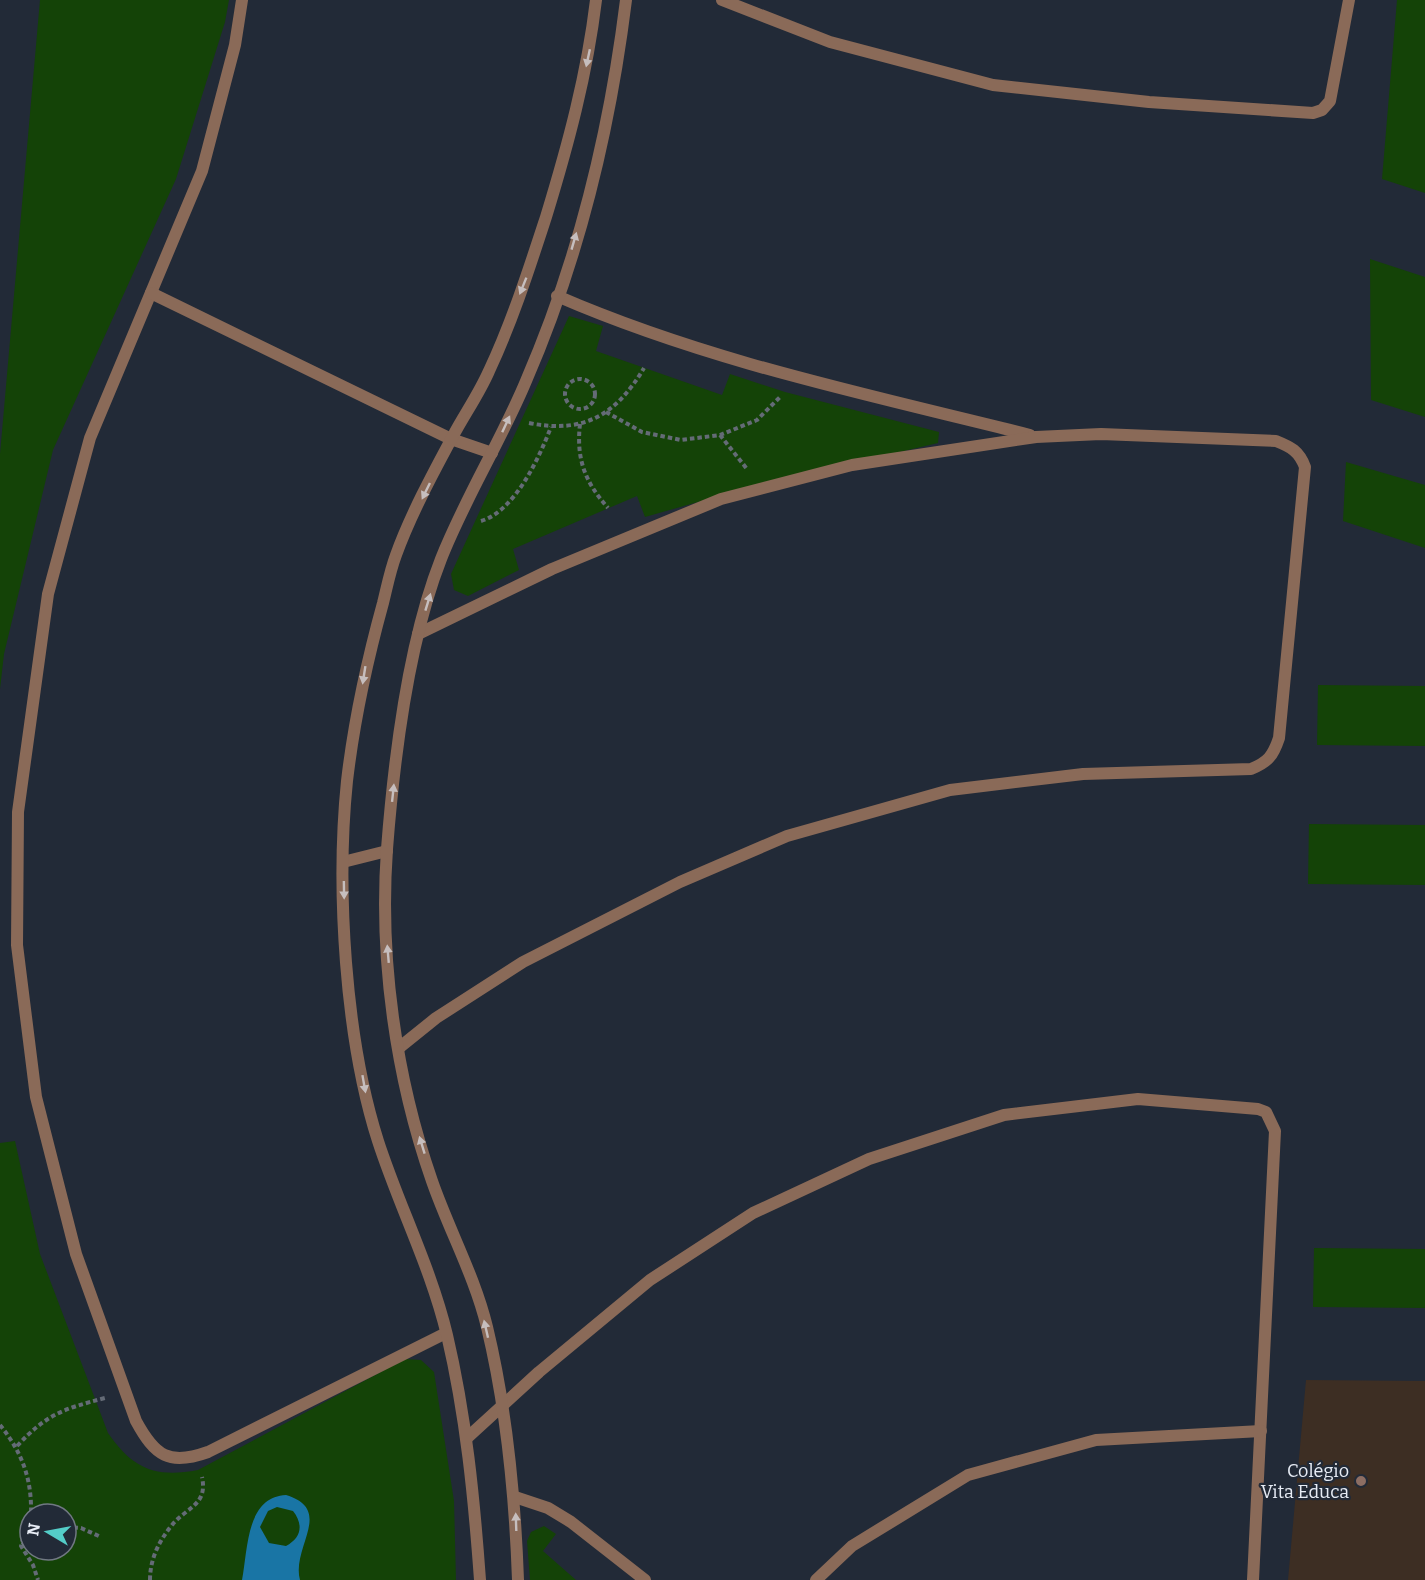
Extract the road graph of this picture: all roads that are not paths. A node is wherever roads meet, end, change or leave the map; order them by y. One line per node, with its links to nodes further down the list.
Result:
1 (242, 0): 6 (street)
2 (596, 0): 9 (street, one-way to 9)
3 (626, 0): 7 (street, one-way to 3)
4 (722, 0): 5 (street)
5 (1349, 0)
6 (150, 294): 9 (street); 15 (street)
7 (557, 296): 8 (street); 10 (street, one-way to 7)
8 (1036, 437): 11 (street); 14 (street)
9 (451, 439): 10 (street); 13 (street, one-way to 13)
10 (492, 453): 11 (street, one-way to 10)
11 (418, 634): 12 (street, one-way to 11)
12 (387, 851): 13 (street); 14 (street, one-way to 12)
13 (343, 862): 15 (street, one-way to 15)
14 (400, 1047): 16 (street, one-way to 14)
15 (446, 1333): 18 (street)
16 (501, 1408): 17 (street); 18 (street); 19 (street)
17 (1261, 1431): 23 (street); 24 (street)
18 (468, 1437): 20 (street)
19 (515, 1497): 21 (street, one-way to 19); 22 (street)
20 (480, 1580)
21 (518, 1580)
22 (645, 1580)
23 (816, 1580)
24 (1253, 1580)

